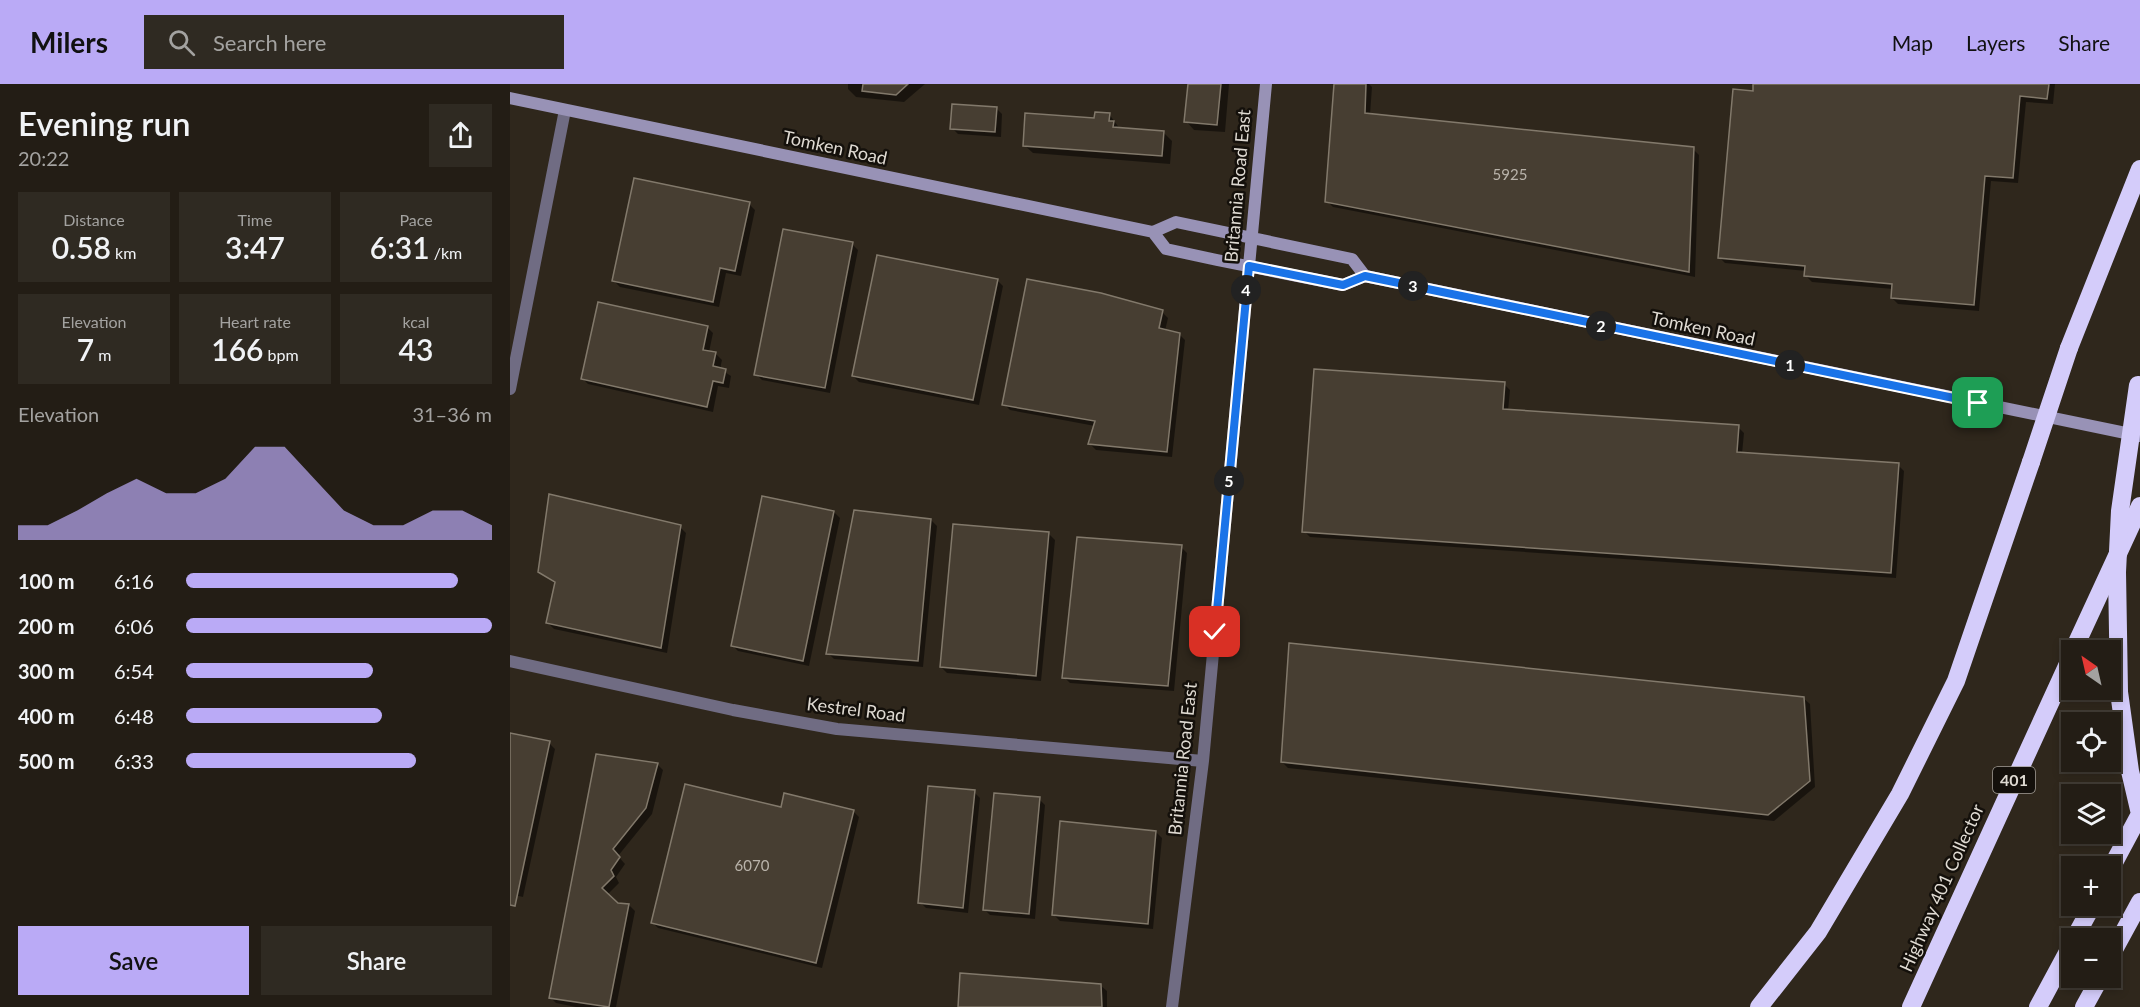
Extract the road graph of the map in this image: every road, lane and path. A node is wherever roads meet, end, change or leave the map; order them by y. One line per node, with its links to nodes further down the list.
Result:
1 (1266, 84): 6 (main road, Britannia Road East)
2 (510, 98): 3 (main road, Tomken Road)
3 (565, 110): 5 (main road, Tomken Road); 10 (street)
4 (2140, 169): 24 (highway, bridge)
5 (1153, 232): 6 (main road, Tomken Road); 7 (main road, Tomken Road)
6 (1252, 238): 7 (main road, Britannia Road East); 8 (main road, Tomken Road)
7 (1249, 266): 8 (main road, Tomken Road); 16 (street, Britannia Road East)
8 (1365, 276): 11 (main road, Tomken Road)
9 (2139, 379): 17 (highway, bridge)
10 (510, 389)
11 (2140, 436)
12 (2140, 506): 13 (highway, Highway 401 Collector / 401)
13 (2078, 640)
14 (510, 661): 16 (street, Kestrel Road)
15 (2061, 677): 25 (highway, Highway 401 Collector / 401)
16 (1203, 760): 23 (street, Britannia Road East)
17 (2140, 814): 18 (highway)
18 (2118, 856)
19 (2140, 902): 20 (highway)
20 (2121, 937)
21 (2061, 964): 26 (highway)
22 (2094, 988): 27 (highway)
23 (1172, 1007)
24 (1758, 1007)
25 (1911, 1007)
26 (2038, 1007)
27 (2084, 1007)

